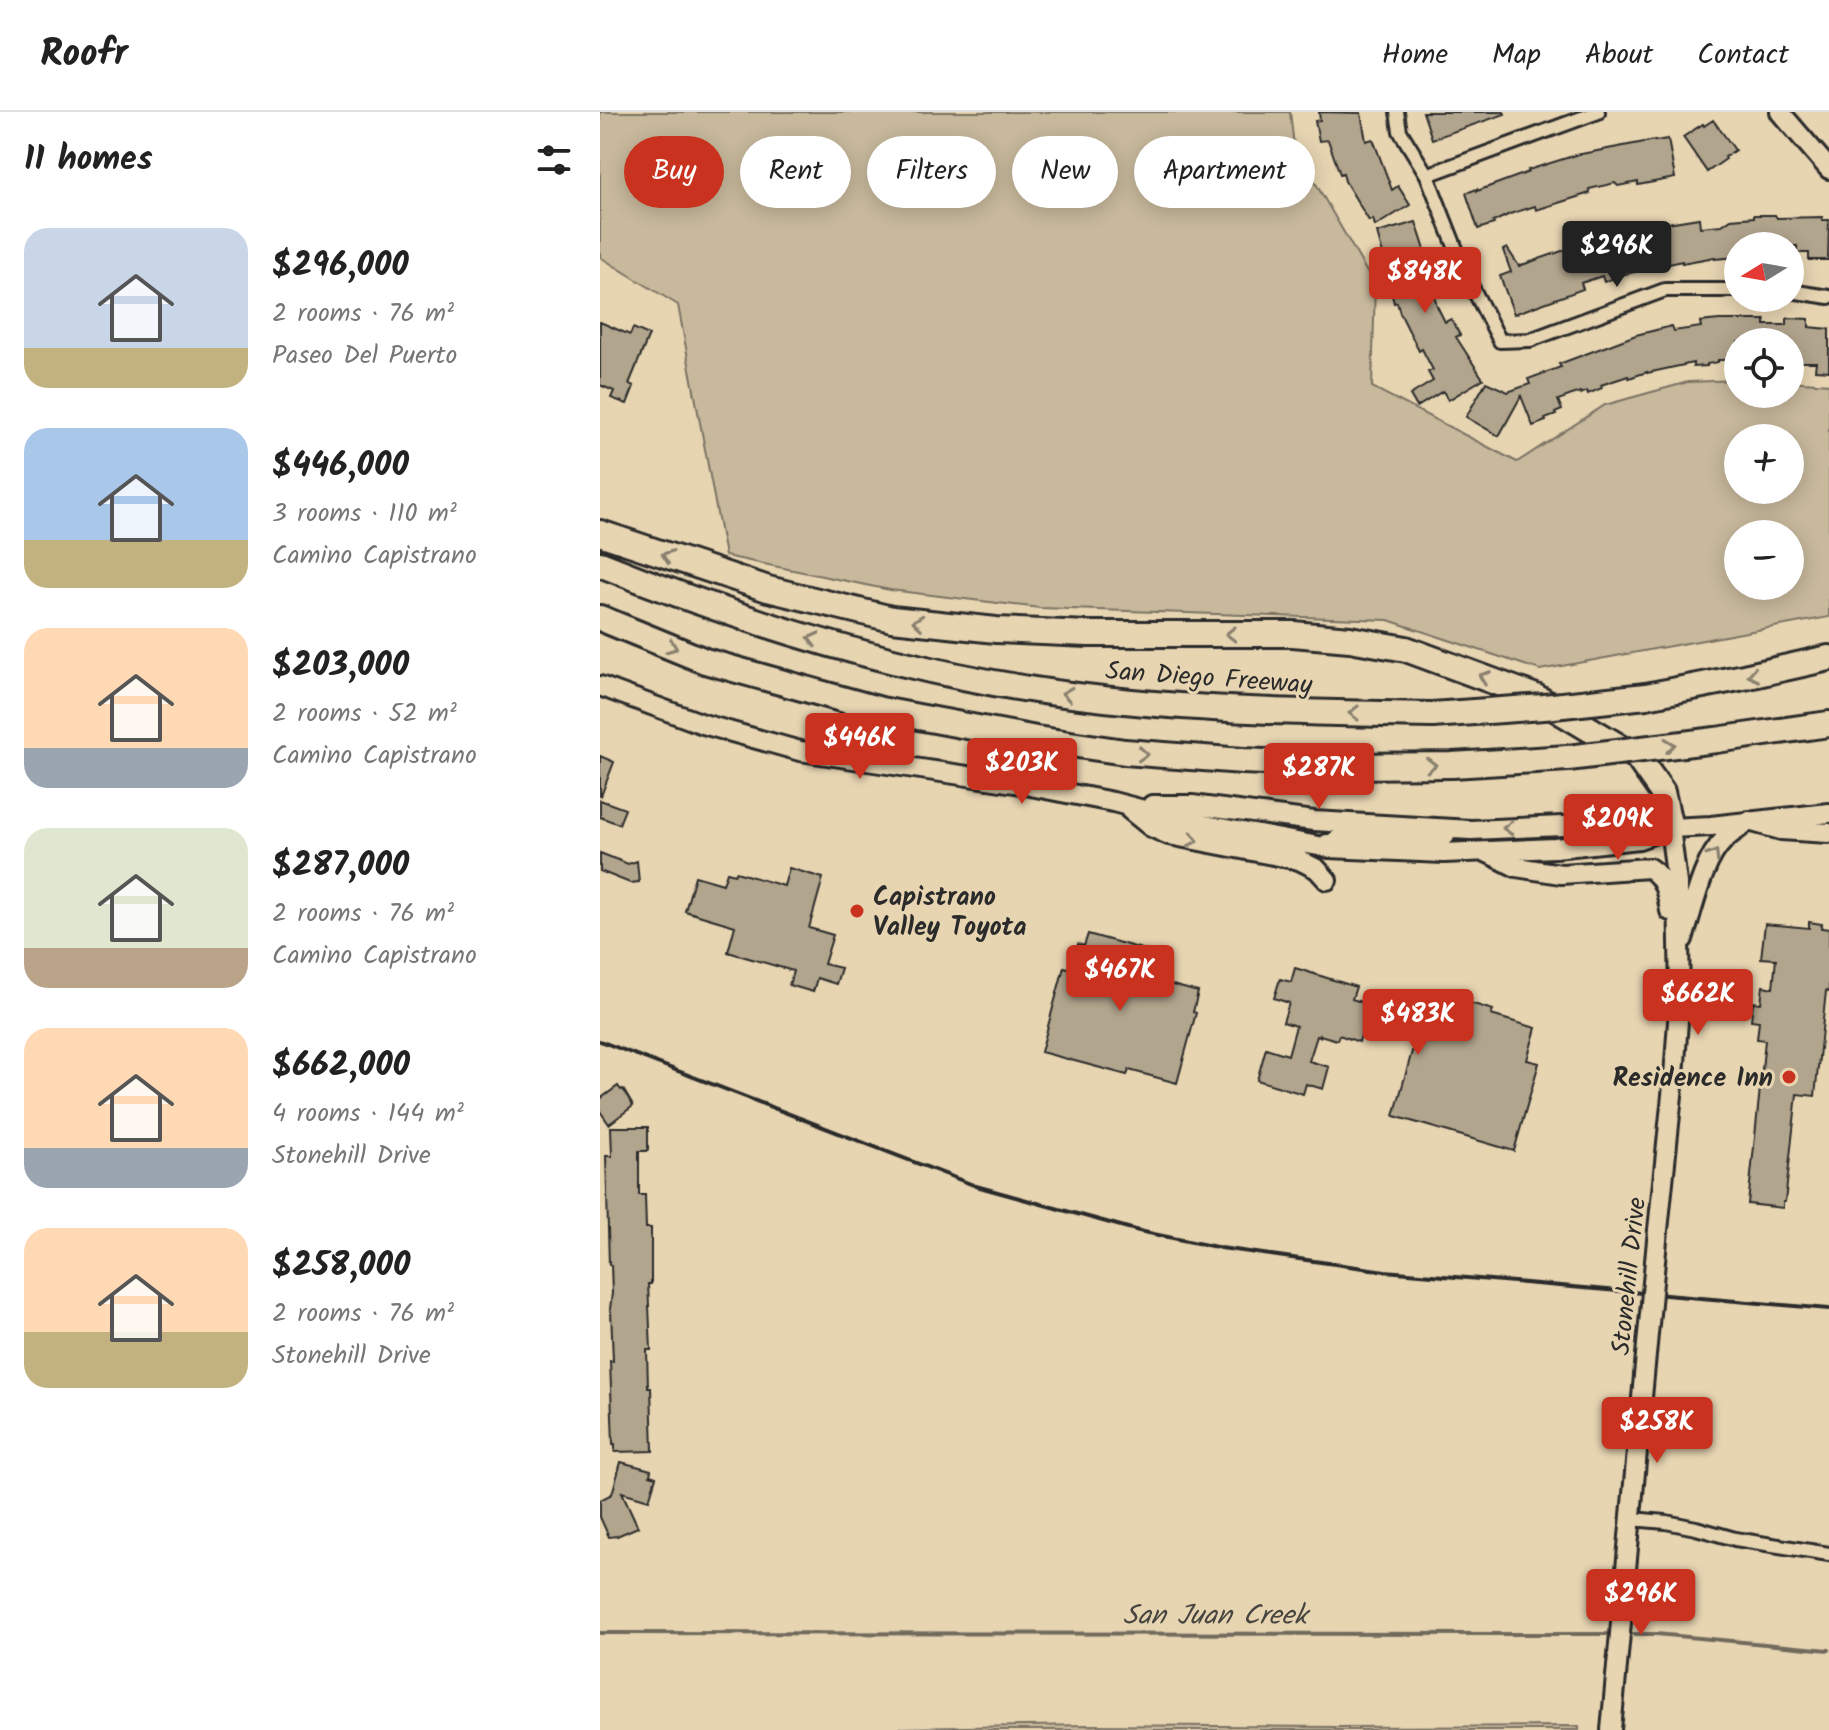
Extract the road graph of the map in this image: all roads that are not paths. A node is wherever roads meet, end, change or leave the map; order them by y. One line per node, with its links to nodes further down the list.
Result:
1 (1397, 112): 5 (street)
2 (1598, 112): 5 (street)
3 (1780, 112): 4 (main road)
4 (1829, 169)
5 (1427, 175): 6 (street)
6 (1724, 290)
7 (1804, 293): 8 (street)
8 (1829, 297)
9 (600, 533): 19 (highway, one-way to 9)
10 (600, 564): 12 (highway, San Diego Freeway, one-way to 10, bridge)
11 (600, 618): 14 (highway, one-way to 14, bridge)
12 (1829, 658)
13 (600, 686): 16 (main road)
14 (1829, 724)
15 (1167, 805): 16 (main road); 20 (main road); 22 (main road)
16 (1125, 806): 22 (main road); 24 (main road, one-way to 24)
17 (1829, 813): 18 (main road)
18 (1749, 821): 19 (main road); 21 (main road); 25 (main road, one-way to 18)
19 (1670, 828): 20 (main road, one-way to 20); 23 (main road); 25 (main road, Stonehill Drive)
20 (1471, 830): 22 (main road)
21 (1829, 833)
22 (1329, 848): 23 (main road)
23 (1483, 850): 25 (main road)
24 (1327, 880)
25 (1679, 953): 26 (main road, Stonehill Drive, bridge)
26 (1631, 1519): 27 (street); 28 (main road, Stonehill Drive)
27 (1829, 1554)
28 (1611, 1724)

